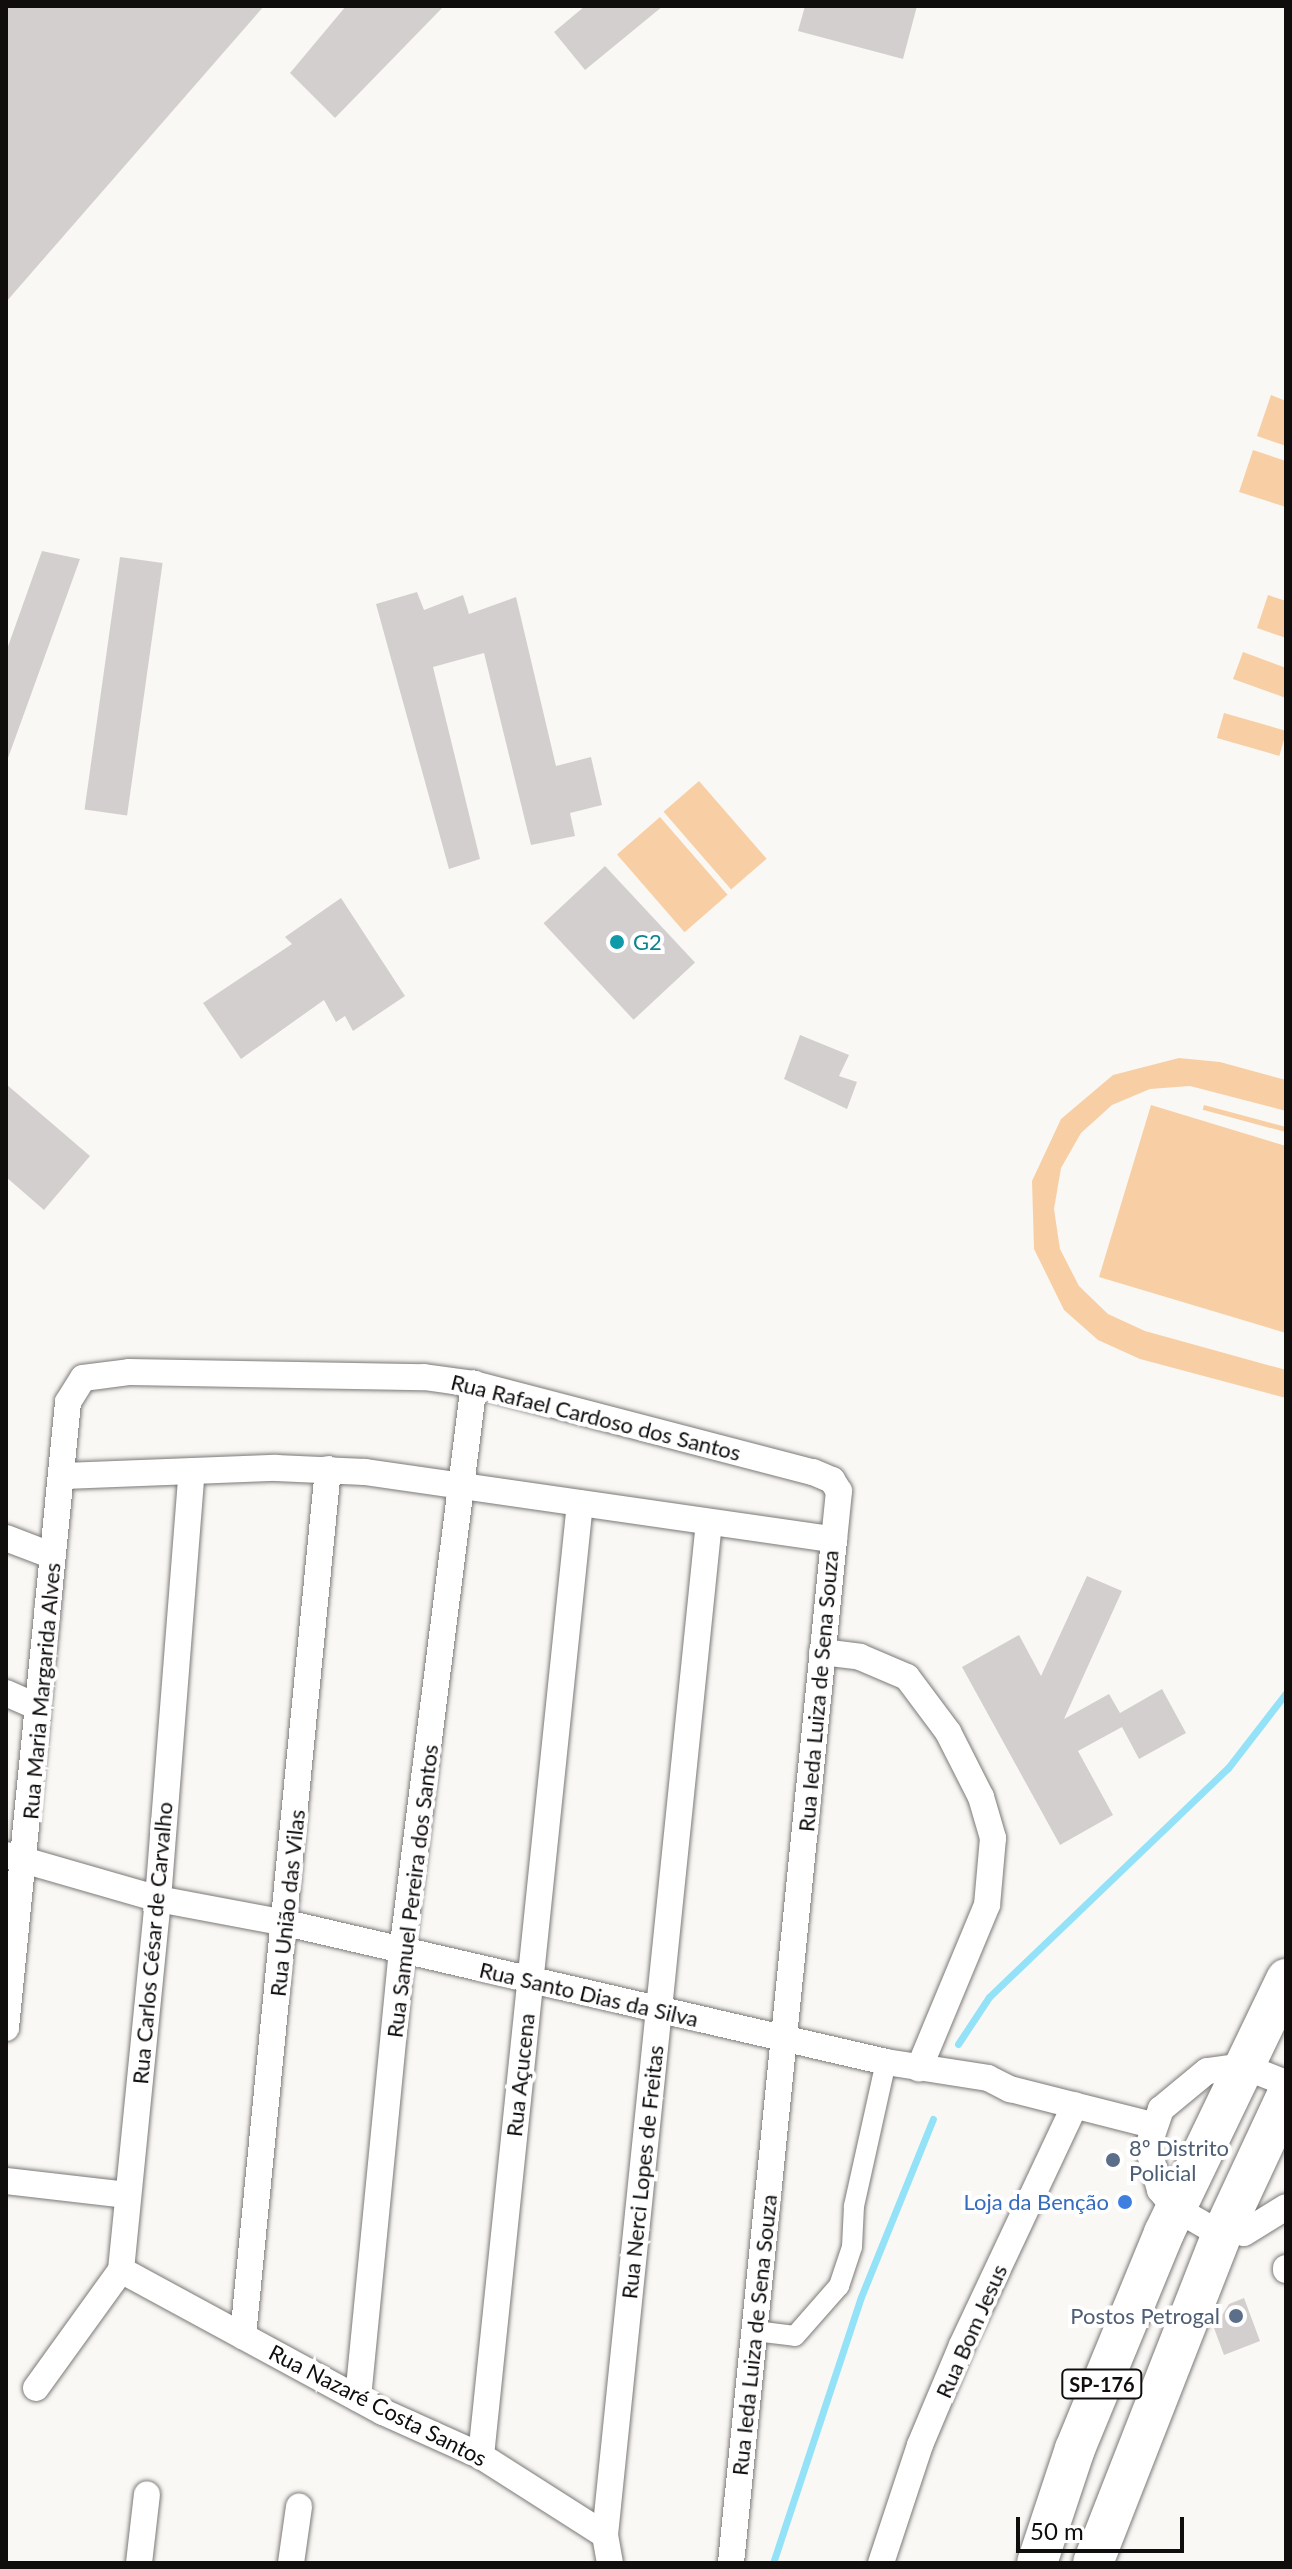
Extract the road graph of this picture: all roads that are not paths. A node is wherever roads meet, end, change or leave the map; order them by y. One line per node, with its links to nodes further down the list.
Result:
1 (474, 1384): 2 (street, Rua Rafael Cardoso dos Santos); 6 (street, Rua Samuel Pereira dos Santos); 10 (street, Rua Rafael Cardoso dos Santos)
2 (68, 1402): 5 (street, Rua Maria Margarida Alves)
3 (328, 1469): 4 (street, Rua Ieda Luiza de Sena Souza); 6 (street, Rua Ieda Luiza de Sena Souza); 17 (street, Rua União das Vilas)
4 (192, 1471): 5 (street, Rua Ieda Luiza de Sena Souza); 16 (street, Rua Carlos César de Carvalho)
5 (64, 1476): 11 (street, Rua Maria Margarida Alves)
6 (462, 1485): 7 (street, Rua Ieda Luiza de Sena Souza); 18 (street, Rua Samuel Pereira dos Santos)
7 (580, 1503): 8 (street, Rua Ieda Luiza de Sena Souza); 20 (street, Rua Açucena)
8 (709, 1522): 10 (street, Rua Ieda Luiza de Sena Souza); 21 (street, Rua Nerci Lopes de Freitas)
9 (6, 1538): 11 (street)
10 (834, 1540): 12 (street, Rua Ieda Luiza de Sena Souza)
11 (53, 1556): 14 (street, Rua Maria Margarida Alves)
12 (822, 1652): 23 (street, Rua Ieda Luiza de Sena Souza); 26 (street)
13 (6, 1693): 14 (street)
14 (38, 1707): 15 (street, Rua Maria Margarida Alves)
15 (15, 1858): 16 (street, Rua Santo Dias da Silva); 22 (street, Rua Maria Margarida Alves)
16 (158, 1899): 17 (street, Rua Santo Dias da Silva); 32 (street, Rua Carlos César de Carvalho)
17 (286, 1923): 18 (street, Rua Santo Dias da Silva); 38 (street, Rua União das Vilas)
18 (402, 1952): 20 (street, Rua Santo Dias da Silva); 40 (street, Rua Samuel Pereira dos Santos)
19 (1286, 1979): 25 (main road, SP-176)
20 (530, 1981): 21 (street, Rua Santo Dias da Silva); 41 (street, Rua Açucena)
21 (660, 2010): 23 (street, Rua Santo Dias da Silva); 44 (street, Rua Nerci Lopes de Freitas)
22 (6, 2024)
23 (785, 2037): 24 (street, Rua Santo Dias da Silva); 37 (street, Rua Ieda Luiza de Sena Souza)
24 (886, 2062): 26 (street, Rua Santo Dias da Silva); 37 (street)
25 (1243, 2066): 27 (street); 30 (street); 34 (main road, SP-176)
26 (929, 2068): 29 (street, Rua Santo Dias da Silva)
27 (1286, 2083)
28 (1286, 2097): 35 (main road, SP-176)
29 (1075, 2105): 30 (street, Rua Santo Dias da Silva); 49 (street, Rua Bom Jesus)
30 (1152, 2125): 34 (street)
31 (6, 2181): 32 (street)
32 (127, 2195): 36 (street, Rua Carlos César de Carvalho)
33 (1286, 2207): 35 (street)
34 (1175, 2208): 35 (street); 50 (main road, SP-176)
35 (1223, 2232): 51 (main road, SP-176)
36 (121, 2270): 38 (street, Rua Nazaré Costa Santos); 39 (street)
37 (755, 2331): 48 (street, Rua Ieda Luiza de Sena Souza)
38 (243, 2336): 40 (street, Rua Nazaré Costa Santos)
39 (36, 2388)
40 (358, 2398): 41 (street, Rua Nazaré Costa Santos)
41 (481, 2456): 44 (street, Rua Nazaré Costa Santos)
42 (147, 2494): 45 (street)
43 (299, 2507): 46 (street)
44 (605, 2535): 47 (street)
45 (139, 2563)
46 (291, 2563)
47 (610, 2563)
48 (731, 2563)
49 (881, 2563)
50 (1037, 2563)
51 (1093, 2563)

